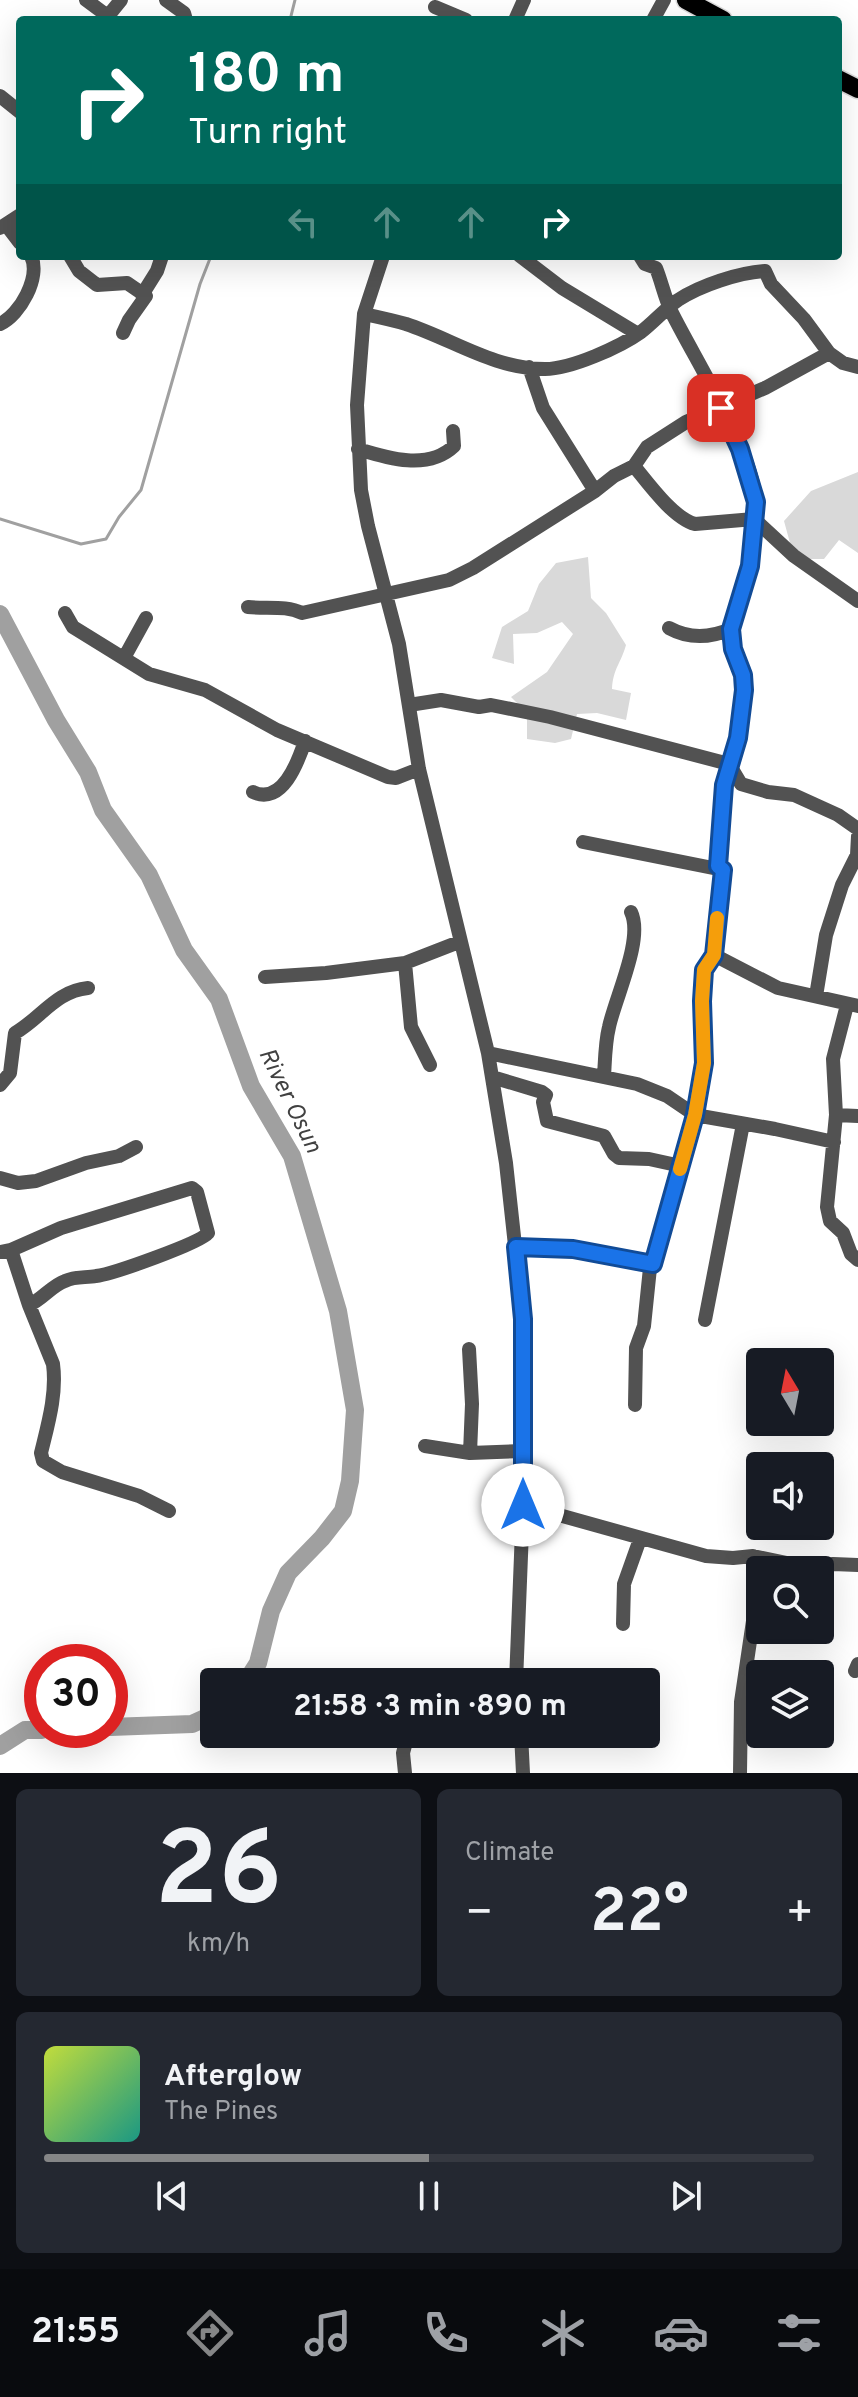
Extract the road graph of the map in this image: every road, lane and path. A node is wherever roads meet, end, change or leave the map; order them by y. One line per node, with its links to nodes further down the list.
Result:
1 (86, 0): 6 (street)
2 (166, 0): 7 (street)
3 (686, 0): 4 (main road)
4 (708, 6)
5 (435, 7): 8 (street)
6 (107, 16)
7 (185, 16)
8 (456, 16)
9 (0, 96): 10 (street)
10 (16, 109)
11 (32, 260): 20 (street)
12 (72, 260): 17 (street)
13 (161, 260): 17 (street)
14 (382, 260): 19 (street)
15 (525, 260): 22 (street)
16 (642, 260): 18 (street)
17 (142, 295): 21 (street)
18 (671, 300): 22 (street); 23 (street); 26 (street)
19 (364, 314): 24 (street); 28 (street)
20 (0, 324)
21 (123, 333)
22 (638, 334): 24 (street)
23 (829, 353): 25 (street); 26 (street)
24 (529, 367): 30 (street)
25 (858, 367)
26 (721, 408): 29 (street); 31 (street)
27 (453, 431): 28 (street)
28 (358, 449): 32 (street)
29 (634, 466): 30 (street); 31 (street)
30 (595, 491): 32 (street)
31 (754, 519): 33 (street); 38 (street)
32 (385, 593): 34 (street); 40 (street)
33 (858, 601)
34 (248, 607)
35 (65, 613): 39 (street)
36 (146, 618): 39 (street)
37 (669, 628): 38 (street)
38 (731, 629): 42 (street)
39 (124, 658): 41 (street)
40 (409, 705): 42 (street); 43 (street)
41 (305, 741): 43 (street); 44 (street)
42 (729, 764): 45 (street); 48 (street)
43 (419, 769): 50 (street)
44 (253, 792)
45 (858, 829)
46 (858, 836): 55 (street)
47 (583, 842): 48 (street)
48 (723, 870): 51 (street)
49 (631, 912): 60 (street)
50 (459, 942): 52 (street); 57 (street)
51 (714, 955): 55 (street); 62 (street)
52 (405, 963): 53 (street); 58 (street)
53 (265, 977)
54 (88, 988): 61 (street)
55 (816, 996): 56 (street)
56 (853, 1005): 63 (street)
57 (488, 1053): 59 (street); 60 (street)
58 (430, 1065)
59 (492, 1077): 68 (street); 70 (street)
60 (604, 1077): 62 (street)
61 (0, 1085)
62 (695, 1115): 65 (street); 68 (street)
63 (836, 1115): 64 (street); 66 (street)
64 (858, 1116)
65 (743, 1124): 66 (street); 75 (street)
66 (834, 1142): 72 (street)
67 (136, 1147): 69 (street)
68 (681, 1166): 73 (street)
69 (0, 1178)
70 (516, 1247): 73 (street); 79 (street)
71 (5, 1251): 74 (street); 74 (street)
72 (858, 1260)
73 (653, 1264): 77 (street)
74 (29, 1305): 82 (street)
75 (705, 1320)
76 (469, 1349): 80 (street)
77 (635, 1405)
78 (425, 1446): 80 (street)
79 (523, 1451): 80 (street); 81 (street)
80 (470, 1453)
81 (523, 1505): 83 (street); 89 (street)
82 (169, 1511)
83 (640, 1539): 84 (street); 87 (street)
84 (746, 1557)
85 (834, 1564): 86 (street)
86 (858, 1565)
87 (623, 1624)
88 (750, 1644): 94 (street)
89 (517, 1668)
90 (404, 1748): 92 (street)
91 (522, 1748): 93 (street)
92 (405, 1773)
93 (523, 1773)
94 (740, 1773)

